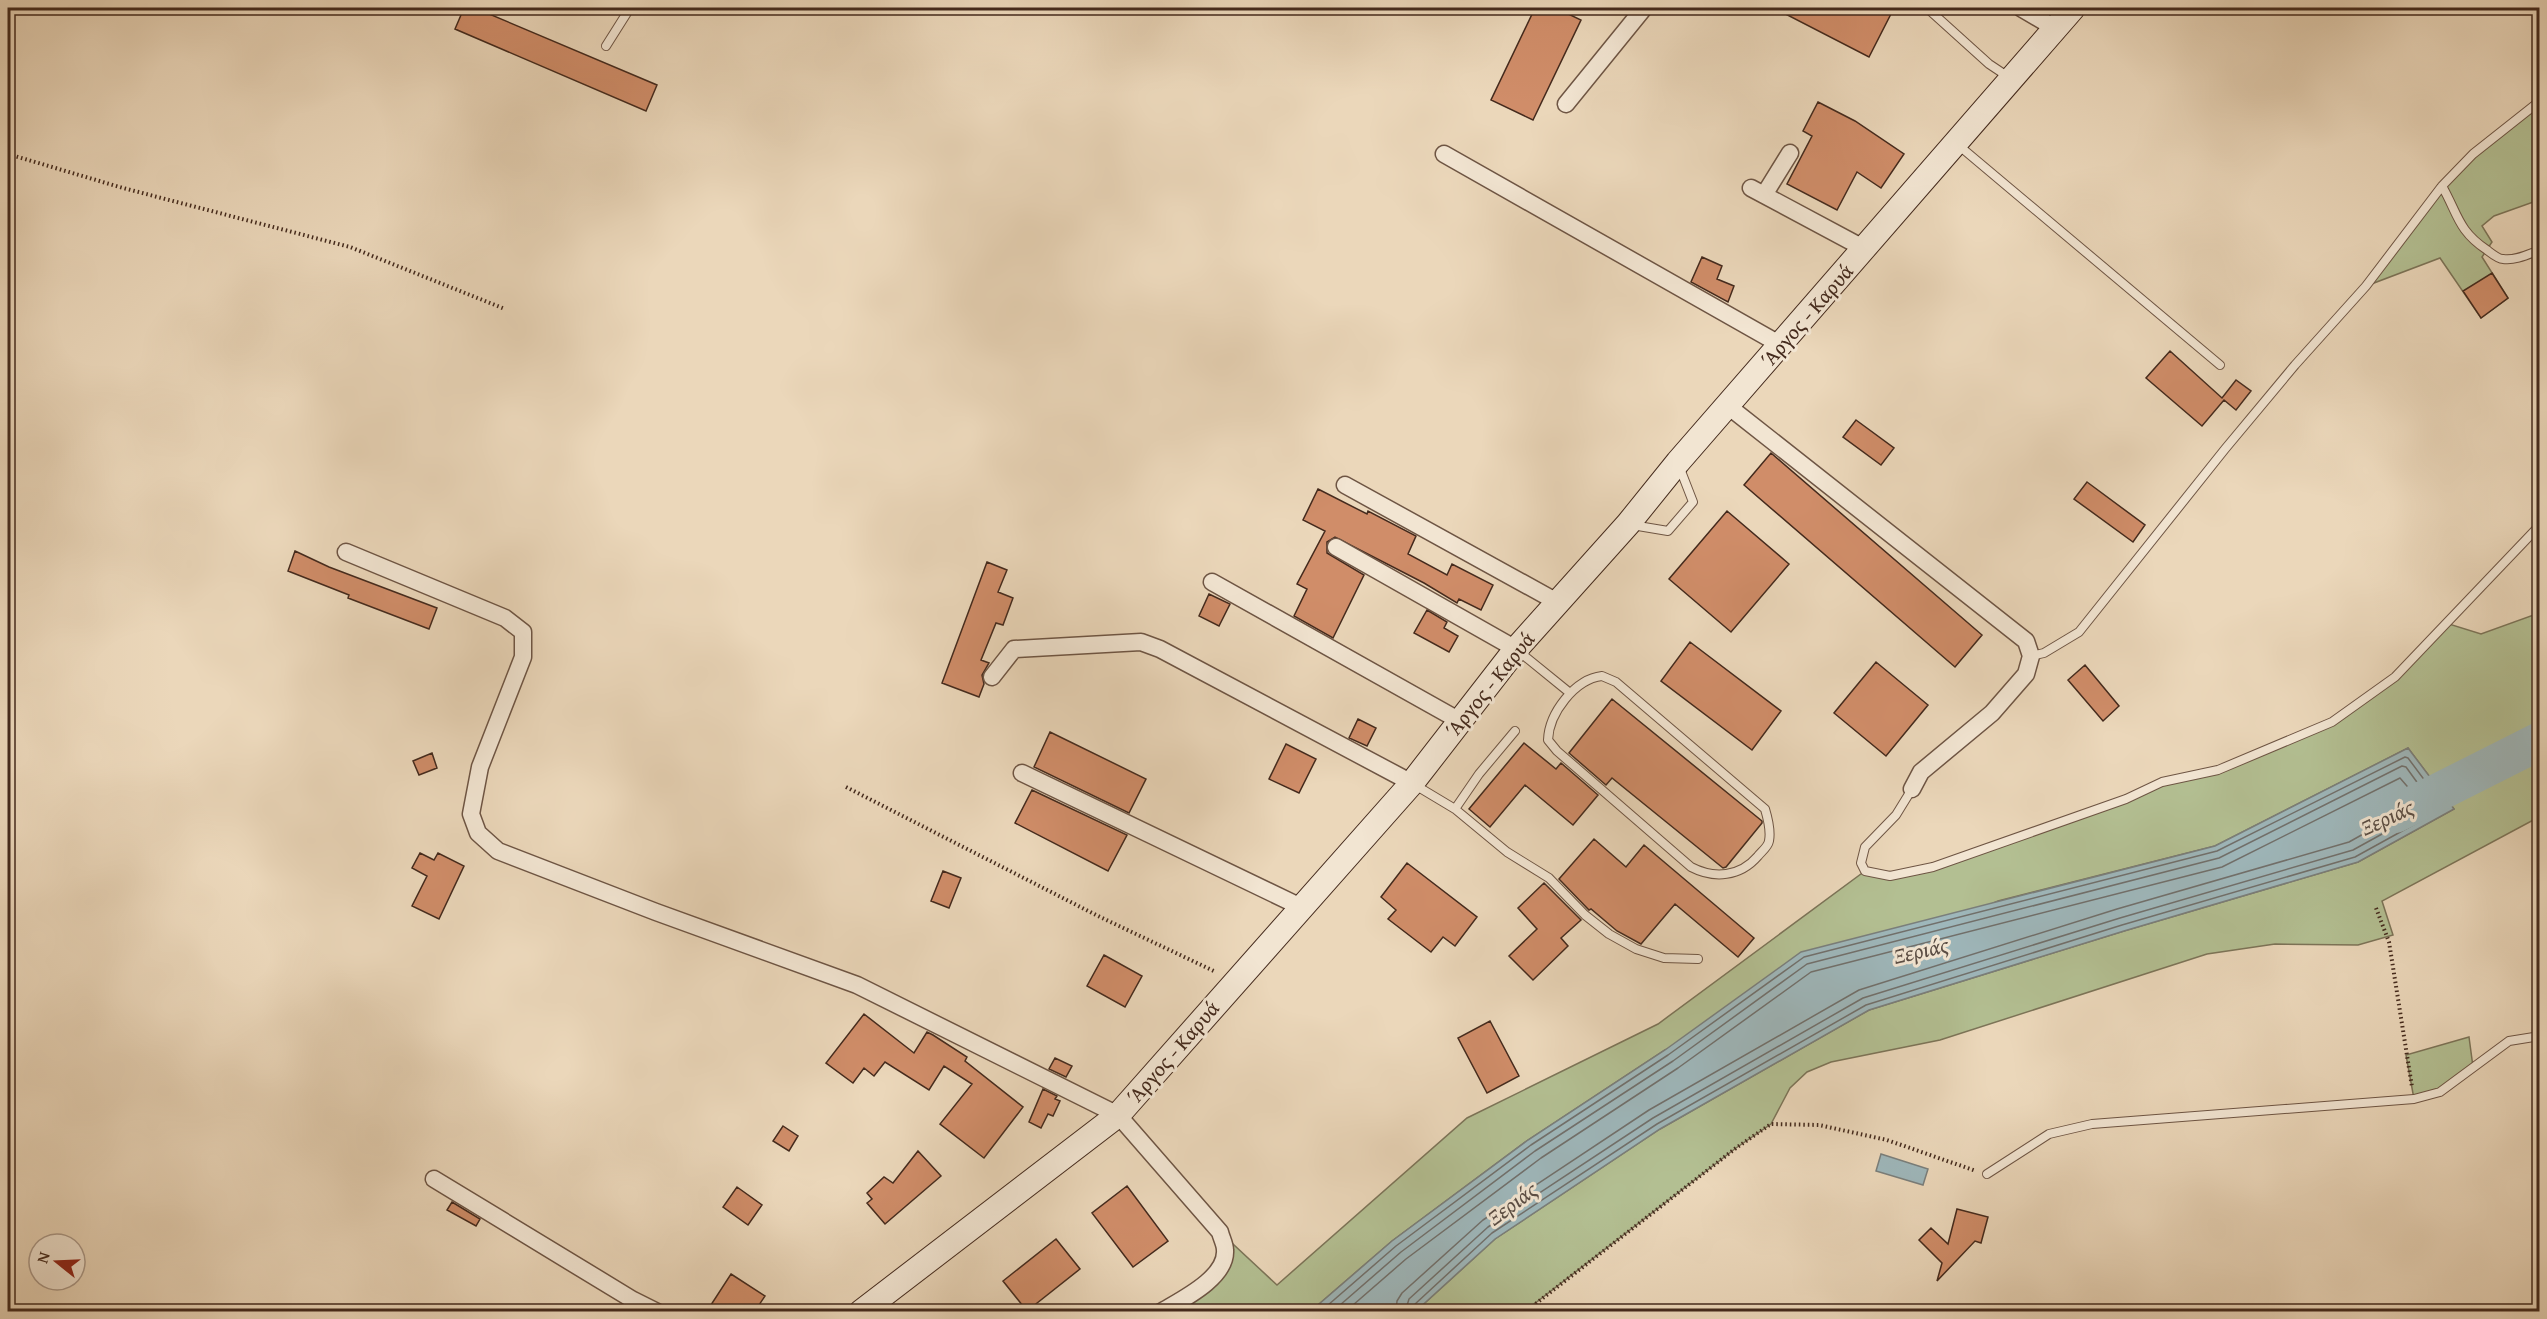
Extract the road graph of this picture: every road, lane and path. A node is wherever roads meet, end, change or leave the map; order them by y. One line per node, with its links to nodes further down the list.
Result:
1 (630, 8): 7 (lane)
2 (1644, 8): 10 (street)
3 (1927, 8): 8 (lane)
4 (2021, 8): 6 (street)
5 (2073, 8): 6 (main road, Άργος - Καρυά)
6 (2055, 28): 8 (main road, Άργος - Καρυά)
7 (606, 46)
8 (2010, 78): 11 (main road, Άργος - Καρυά)
9 (2540, 101): 15 (lane)
10 (1566, 104)
11 (1956, 143): 16 (main road, Άργος - Καρυά); 20 (lane)
12 (1790, 153): 16 (street)
13 (8, 154): 18 (path)
14 (1444, 154): 19 (street)
15 (2442, 186): 17 (lane); 31 (lane)
16 (1864, 249): 19 (main road, Άργος - Καρυά)
17 (2540, 250)
18 (504, 309)
19 (1781, 345): 21 (main road, Άργος - Καρυά)
20 (2220, 365)
21 (1728, 406): 22 (main road, Άργος - Καρυά); 31 (street)
22 (1678, 462): 24 (main road, Άργος - Καρυά); 24 (lane)
23 (1345, 485): 29 (street)
24 (1628, 524): 29 (main road, Άργος - Καρυά)
25 (2540, 525): 39 (lane)
26 (1336, 548): 30 (street)
27 (346, 552): 47 (street)
28 (1212, 582): 34 (street)
29 (1559, 603): 30 (main road, Άργος - Καρυά)
30 (1516, 649): 33 (lane); 34 (main road, Άργος - Καρυά)
31 (2031, 656): 39 (street)
32 (992, 677): 37 (street)
33 (1570, 693): 33 (lane)
34 (1460, 721): 37 (main road, Άργος - Καρυά)
35 (1515, 731): 40 (lane)
36 (1022, 773): 41 (street)
37 (1412, 783): 40 (lane); 41 (main road, Άργος - Καρυά)
38 (846, 787): 44 (path)
39 (1912, 789)
40 (1455, 809): 43 (lane)
41 (1302, 907): 44 (main road, Άργος - Καρυά)
42 (2376, 908): 46 (path)
43 (1698, 959)
44 (1235, 981): 47 (main road, Άργος - Καρυά)
45 (2540, 1036): 46 (lane)
46 (2414, 1100): 48 (lane)
47 (1118, 1115): 51 (main road, Άργος - Καρυά); 52 (street)
48 (1987, 1174): 53 (path)
49 (434, 1179): 50 (street)
50 (657, 1311)
51 (861, 1311)
52 (1161, 1311)
53 (1525, 1311)

